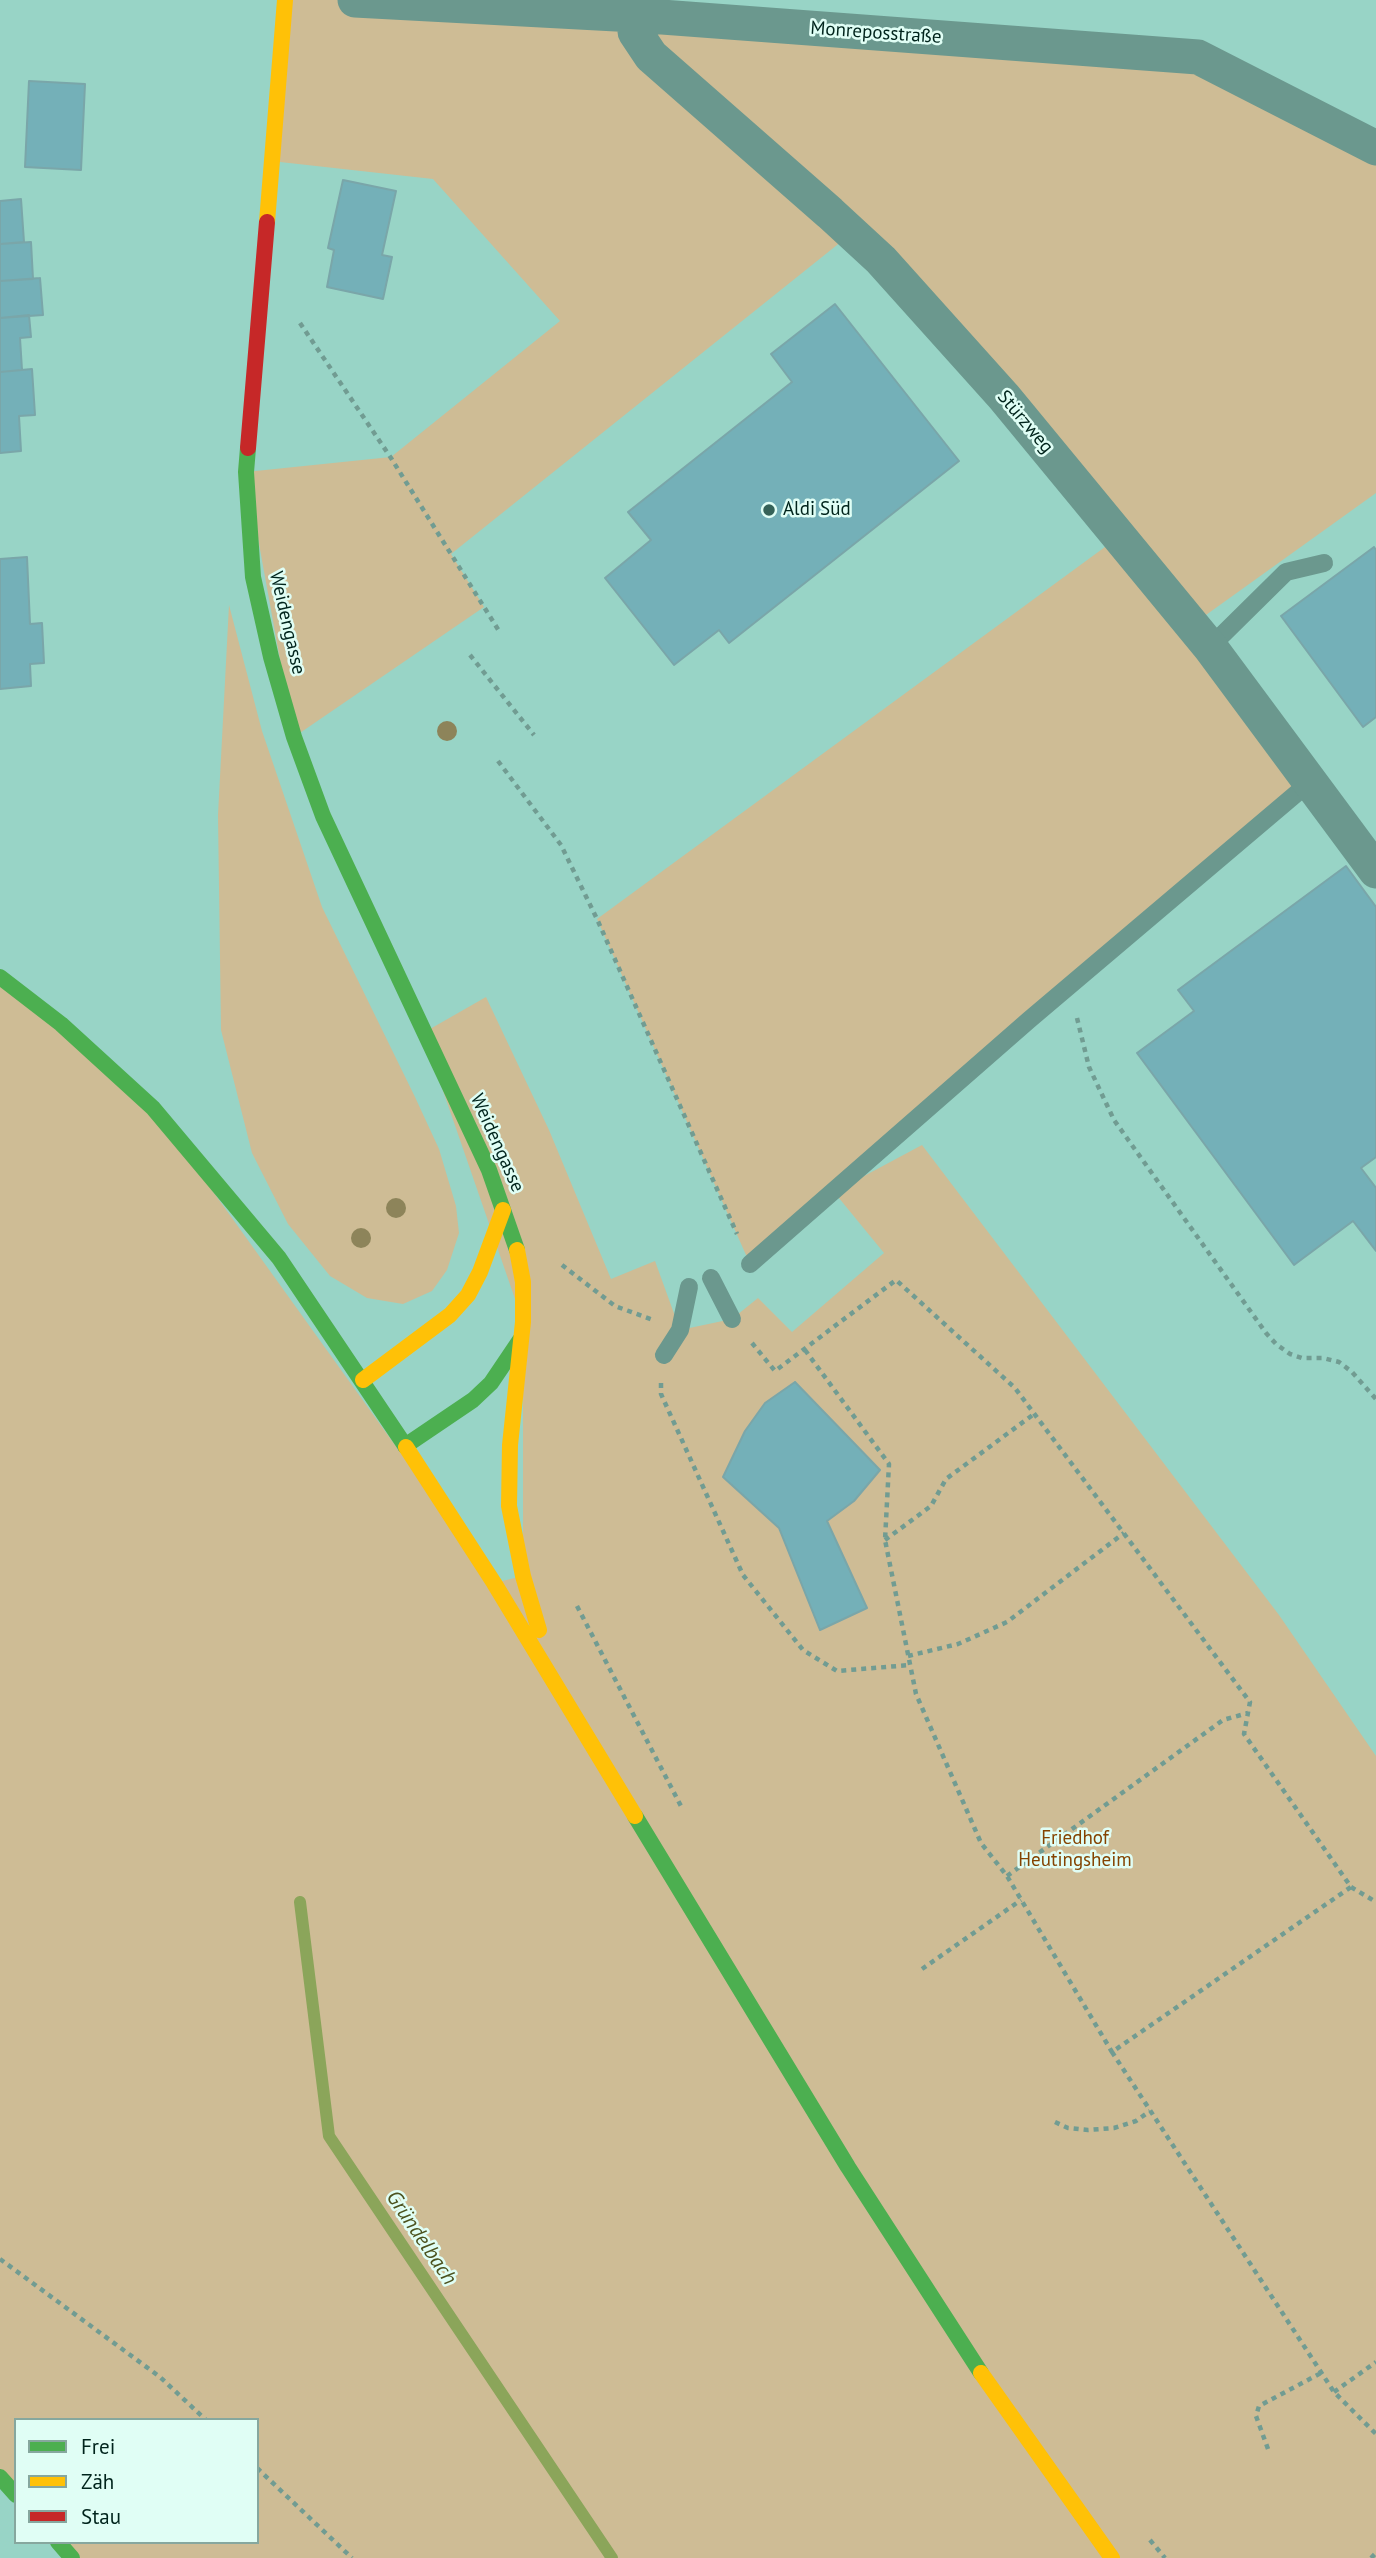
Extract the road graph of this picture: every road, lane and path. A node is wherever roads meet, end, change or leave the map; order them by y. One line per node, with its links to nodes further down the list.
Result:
1 (285, 0): 5 (main road, Weidengasse)
2 (355, 0): 3 (street, Monreposstraße)
3 (635, 7): 4 (street, Monreposstraße); 8 (street, Stürzweg)
4 (1376, 148)
5 (260, 305): 7 (path); 16 (main road, Weidengasse)
6 (1324, 563): 8 (lane)
7 (499, 631)
8 (1210, 647): 12 (street, Stürzweg)
9 (470, 655): 10 (path)
10 (534, 734)
11 (498, 761): 18 (path)
12 (1310, 782): 13 (street, Stürzweg); 14 (lane)
13 (1376, 871)
14 (1081, 976): 18 (lane); 27 (path)
15 (0, 977): 26 (main road)
16 (503, 1210): 23 (main road, Weidengasse); 26 (main road, Weidengasse)
17 (556, 1261): 22 (path)
18 (750, 1264)
19 (711, 1278): 21 (lane)
20 (689, 1287): 22 (lane)
21 (732, 1319): 24 (path)
22 (680, 1330): 25 (lane)
23 (522, 1336): 29 (main road); 36 (main road, Weidengasse)
24 (805, 1350): 28 (path); 31 (path)
25 (664, 1355): 34 (path)
26 (363, 1380): 29 (main road)
27 (1376, 1399)
28 (1034, 1414): 30 (path); 31 (path)
29 (405, 1446): 36 (main road)
30 (1124, 1533): 33 (path); 35 (path)
31 (884, 1540): 33 (path)
32 (576, 1604): 37 (path)
33 (908, 1656): 34 (path)
34 (910, 1664): 38 (path)
35 (1248, 1713): 38 (path); 39 (path)
36 (581, 1725): 61 (main road)
37 (685, 1813)
38 (1007, 1876): 40 (path)
39 (1351, 1887): 41 (path); 43 (path)
40 (1021, 1900): 42 (path); 43 (path)
41 (1376, 1902)
42 (922, 1969)
43 (1112, 2052): 44 (path)
44 (1150, 2111): 45 (path); 48 (path)
45 (1055, 2122)
46 (0, 2259): 50 (path)
47 (1376, 2362): 49 (path)
48 (1321, 2373): 49 (path); 52 (path)
49 (1334, 2392): 51 (path)
50 (204, 2418)
51 (1376, 2434)
52 (1268, 2449)
53 (259, 2470): 60 (path)
54 (0, 2477): 55 (main road)
55 (14, 2492)
56 (1148, 2538): 62 (path)
57 (60, 2544): 59 (main road)
58 (1376, 2553): 63 (path)
59 (72, 2558)
60 (352, 2558)
61 (1112, 2558)
62 (1165, 2558)
63 (1371, 2558)

